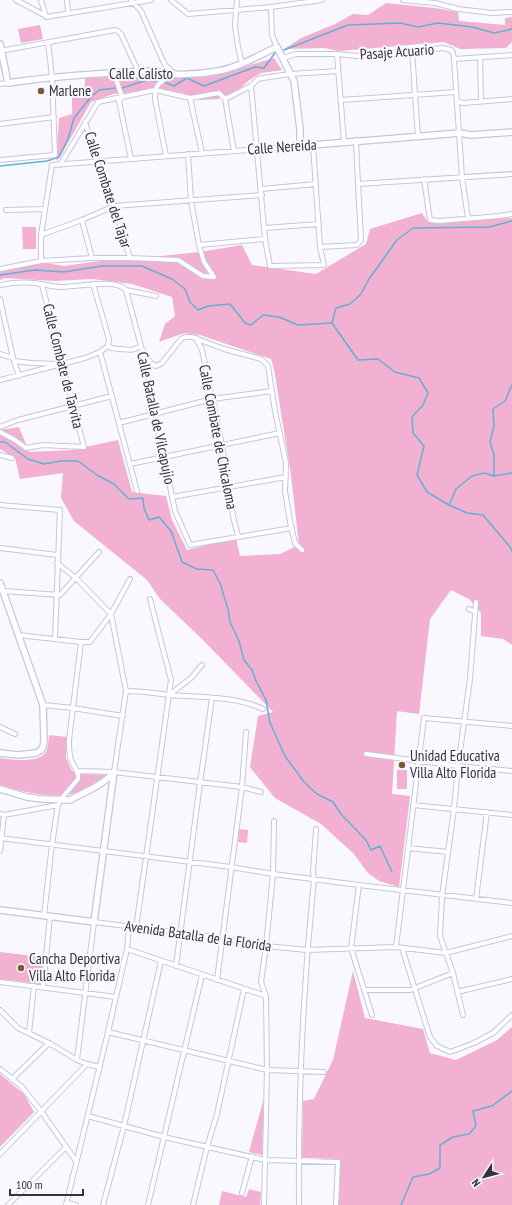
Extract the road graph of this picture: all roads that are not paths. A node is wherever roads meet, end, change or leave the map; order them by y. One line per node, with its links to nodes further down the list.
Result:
1 (16, 0): 14 (street)
2 (41, 0): 14 (street)
3 (67, 0): 12 (street)
4 (151, 0): 9 (street)
5 (171, 0): 11 (street)
6 (237, 0): 11 (street)
7 (322, 0): 10 (street)
8 (404, 0): 13 (street)
9 (133, 1): 12 (street); 30 (street)
10 (271, 7): 11 (street); 17 (street)
11 (237, 9): 25 (street)
12 (68, 12): 14 (street)
13 (512, 12)
14 (46, 17)
15 (48, 42): 18 (street); 28 (street); 32 (street)
16 (0, 44): 18 (street)
17 (277, 47): 22 (street); 25 (street, Calle Calisto)
18 (1, 51): 33 (street)
19 (412, 51): 20 (street, Pasaje Acuario); 24 (street, Pasaje Acuario); 38 (street)
20 (337, 54): 22 (street, Pasaje Acuario); 26 (street)
21 (512, 55): 23 (street)
22 (283, 58): 31 (street)
23 (480, 58): 24 (street); 45 (street)
24 (454, 59): 37 (street, Pasaje Acuario)
25 (242, 64): 30 (street, Calle Calisto)
26 (338, 72): 31 (street); 43 (street)
27 (114, 73): 28 (street, Calle Calisto); 32 (street, Calle Calisto); 39 (street)
28 (139, 73): 29 (street, Calle Calisto)
29 (167, 74): 30 (street, Calle Calisto); 36 (street)
30 (175, 74)
31 (290, 74): 35 (street); 55 (street)
32 (52, 77): 33 (street, Calle Calisto); 46 (street)
33 (8, 83): 34 (street, Calle Calisto)
34 (0, 84)
35 (251, 86): 41 (street); 56 (street)
36 (155, 90): 39 (street); 40 (street); 60 (street)
37 (456, 92): 38 (street); 44 (street, Pasaje Acuario)
38 (415, 94): 43 (street); 51 (street)
39 (122, 97): 47 (street); 61 (street)
40 (190, 98): 41 (street); 58 (street)
41 (225, 99): 57 (street)
42 (512, 99): 45 (street)
43 (341, 100): 53 (street)
44 (456, 101): 45 (street); 50 (street, Pasaje Acuario)
45 (481, 102)
46 (54, 117): 48 (street); 62 (street)
47 (85, 122): 63 (street, Calle Combate del Tajar); 64 (street)
48 (0, 124)
49 (512, 132): 50 (street, Calle Nereida)
50 (460, 133): 51 (street, Calle Nereida); 66 (street, Pasaje Acuario)
51 (418, 137): 52 (street, Calle Nereida)
52 (356, 140): 53 (street, Calle Nereida); 69 (street)
53 (344, 142): 54 (street, Calle Nereida)
54 (313, 145): 55 (street, Calle Nereida); 68 (street)
55 (300, 146): 56 (street, Calle Nereida)
56 (257, 149): 57 (street, Calle Nereida); 70 (street)
57 (234, 151): 58 (street, Calle Nereida)
58 (202, 153): 59 (street, Calle Nereida)
59 (188, 154): 60 (street, Calle Nereida); 72 (street)
60 (166, 156): 61 (street, Calle Nereida)
61 (131, 159): 63 (street, Calle Nereida)
62 (0, 160)
63 (97, 162): 64 (street, Calle Nereida); 73 (street, Calle Combate del Tajar)
64 (60, 164): 74 (street, Calle Nereida)
65 (512, 174): 66 (street)
66 (462, 177): 67 (street); 77 (street, Pasaje Acuario)
67 (424, 179): 69 (street); 77 (street)
68 (316, 184): 70 (street); 79 (street)
69 (358, 184): 84 (street)
70 (261, 189): 71 (street)
71 (262, 195): 72 (street); 80 (street)
72 (191, 201): 73 (street); 83 (street)
73 (114, 206): 78 (street); 86 (street, Calle Combate del Tajar)
74 (45, 208): 75 (street); 81 (street)
75 (6, 210)
76 (512, 214): 77 (street)
77 (468, 218)
78 (82, 220): 81 (street); 85 (street)
79 (319, 224): 80 (street); 84 (street)
80 (264, 228): 82 (street)
81 (41, 235): 87 (street)
82 (265, 239): 83 (street); 84 (street)
83 (199, 245): 86 (street)
84 (320, 247)
85 (92, 258): 86 (street); 87 (street)
86 (130, 258)
87 (41, 261): 88 (street)
88 (0, 269)
89 (93, 284): 90 (street); 92 (street); 96 (street)
90 (42, 285): 91 (street); 101 (street, Calle Combate de Tarvita)
91 (0, 286)
92 (126, 290): 93 (street); 97 (street, Calle Batalla de Vilcapujio)
93 (156, 296)
94 (0, 299): 100 (street)
95 (196, 338): 97 (street); 104 (street); 106 (street, Calle Combate de Chicaloma)
96 (108, 346): 97 (street); 98 (street)
97 (141, 346): 108 (street, Calle Batalla de Vilcapujio)
98 (100, 352): 101 (street); 105 (street)
99 (0, 354): 100 (street)
100 (14, 359): 101 (street); 102 (street)
101 (62, 364): 102 (street); 107 (street, Calle Combate de Tarvita)
102 (18, 376): 103 (street)
103 (0, 380)
104 (272, 391): 106 (street); 112 (street)
105 (112, 396): 107 (street); 109 (street)
106 (212, 399): 108 (street); 113 (street, Calle Combate de Chicaloma)
107 (73, 406): 110 (street); 111 (street, Calle Combate de Tarvita)
108 (156, 414): 109 (street); 115 (street, Calle Batalla de Vilcapujio)
109 (119, 423): 117 (street)
110 (0, 427)
111 (0, 432)
112 (280, 433): 113 (street); 118 (street)
113 (222, 445): 115 (street); 119 (street, Calle Combate de Chicaloma)
114 (0, 456): 116 (street)
115 (164, 457): 117 (street); 121 (street, Calle Batalla de Vilcapujio)
116 (12, 458)
117 (130, 464): 120 (street)
118 (286, 477): 119 (street); 123 (street)
119 (229, 487): 121 (street); 124 (street, Calle Combate de Chicaloma)
120 (137, 490)
121 (172, 497): 124 (street, Calle Batalla de Vilcapujio)
122 (0, 505): 128 (street)
123 (292, 528): 124 (street); 126 (street)
124 (238, 536)
125 (0, 548): 128 (street)
126 (302, 550)
127 (99, 552): 130 (street)
128 (57, 555): 129 (street)
129 (57, 563): 130 (street); 134 (street)
130 (76, 578): 134 (street); 139 (street)
131 (130, 579): 139 (street)
132 (0, 584): 133 (street)
133 (3, 591): 134 (street); 140 (street)
134 (56, 596): 141 (street)
135 (150, 599): 145 (street)
136 (476, 602): 138 (street)
137 (469, 609): 138 (street)
138 (475, 612): 151 (street)
139 (111, 614): 142 (street); 144 (street)
140 (18, 635): 141 (street); 147 (street)
141 (55, 639): 142 (street)
142 (82, 642): 148 (street)
143 (202, 665): 145 (street)
144 (126, 691): 145 (street); 150 (street)
145 (169, 695): 146 (street); 163 (street)
146 (212, 698): 149 (street); 164 (street)
147 (43, 705): 148 (street); 156 (street)
148 (73, 708): 150 (street); 160 (street)
149 (263, 709)
150 (123, 716): 162 (street)
151 (464, 722): 152 (street); 158 (street); 159 (street)
152 (512, 726)
153 (0, 727): 155 (street)
154 (246, 732): 165 (street)
155 (15, 734)
156 (0, 753)
157 (366, 754): 158 (street)
158 (418, 760): 159 (street); 169 (street)
159 (458, 766): 161 (street); 170 (street)
160 (77, 771): 162 (street); 168 (street)
161 (512, 771)
162 (114, 772): 163 (street); 168 (street); 179 (street)
163 (157, 777): 164 (street); 182 (street)
164 (200, 782): 165 (street); 183 (street)
165 (242, 787): 167 (street); 184 (street)
166 (0, 789): 168 (street)
167 (261, 792)
168 (59, 802): 172 (street); 177 (street)
169 (413, 806): 170 (street); 178 (street)
170 (454, 809): 171 (street); 181 (street)
171 (487, 812): 173 (street); 190 (street)
172 (2, 814): 176 (street)
173 (512, 815)
174 (274, 821): 185 (street)
175 (316, 829): 186 (street)
176 (1, 838): 177 (street); 180 (street)
177 (52, 844): 179 (street); 193 (street)
178 (408, 848): 181 (street); 188 (street)
179 (103, 850): 182 (street); 194 (street)
180 (0, 851)
181 (448, 852): 189 (street)
182 (146, 856): 183 (street); 196 (street)
183 (190, 861): 184 (street); 197 (street)
184 (232, 867): 185 (street); 199 (street)
185 (273, 874): 186 (street); 200 (street)
186 (314, 879): 187 (street); 205 (street)
187 (359, 885): 188 (street); 202 (street)
188 (403, 891): 189 (street); 201 (street)
189 (442, 896): 190 (street); 206 (street)
190 (476, 900): 191 (street)
191 (512, 903)
192 (0, 910): 193 (street, Avenida Batalla de la Florida)
193 (47, 916): 194 (street, Avenida Batalla de la Florida); 215 (street)
194 (94, 922): 195 (street, Avenida Batalla de la Florida); 220 (street)
195 (129, 927): 196 (street, Avenida Batalla de la Florida); 204 (street)
196 (136, 928): 197 (street, Avenida Batalla de la Florida)
197 (180, 933): 199 (street, Avenida Batalla de la Florida); 208 (street)
198 (512, 936): 206 (street)
199 (222, 938): 200 (street, Avenida Batalla de la Florida); 212 (street)
200 (266, 946): 205 (street, Avenida Batalla de la Florida); 221 (street)
201 (396, 947): 202 (street, Avenida Batalla de la Florida); 203 (street, Avenida Batalla de la Florida)
202 (352, 948): 205 (street, Avenida Batalla de la Florida); 218 (street)
203 (402, 948): 206 (street, Avenida Batalla de la Florida); 216 (street)
204 (127, 949): 207 (street); 222 (street)
205 (307, 950): 238 (street)
206 (446, 953): 209 (street)
207 (161, 961): 208 (street); 229 (street)
208 (176, 966): 210 (street)
209 (453, 973): 216 (street); 219 (street)
210 (202, 975): 212 (street); 231 (street)
211 (512, 979): 219 (street)
212 (217, 980): 217 (street)
213 (0, 982): 214 (street)
214 (34, 986): 215 (street); 228 (street)
215 (42, 987): 220 (street)
216 (415, 988): 218 (street); 226 (street)
217 (244, 989): 221 (street); 233 (street)
218 (364, 990): 224 (street)
219 (457, 992): 225 (street)
220 (86, 993): 222 (street); 232 (street)
221 (266, 996): 237 (street)
222 (116, 997): 227 (street)
223 (0, 1010): 228 (street)
224 (372, 1015)
225 (463, 1015)
226 (512, 1015)
227 (108, 1032): 229 (street); 235 (street)
228 (29, 1033): 230 (street)
229 (142, 1040): 231 (street); 243 (street)
230 (50, 1043): 232 (street); 240 (street)
231 (184, 1050): 233 (street); 244 (street)
232 (77, 1060): 234 (street)
233 (228, 1061): 237 (street); 246 (street)
234 (86, 1064): 235 (street); 241 (street)
235 (100, 1067): 242 (street)
236 (0, 1069): 240 (street)
237 (267, 1070): 238 (street); 249 (street)
238 (302, 1071): 239 (street); 251 (street)
239 (324, 1072)
240 (12, 1079): 241 (street)
241 (41, 1111): 245 (street); 247 (street)
242 (88, 1116): 243 (street); 250 (street)
243 (124, 1126): 244 (street); 256 (street)
244 (164, 1137): 246 (street); 257 (street)
245 (66, 1147): 250 (street); 254 (street)
246 (206, 1147): 248 (street); 258 (street)
247 (0, 1154)
248 (252, 1156): 249 (street); 252 (street)
249 (265, 1160): 251 (street); 259 (street)
250 (76, 1161): 253 (street)
251 (298, 1161): 260 (street); 261 (street)
252 (242, 1193)
253 (66, 1204): 255 (street)
254 (8, 1205)
255 (76, 1205)
256 (103, 1205)
257 (148, 1205)
258 (193, 1205)
259 (264, 1205)
260 (299, 1205)
261 (336, 1205)

